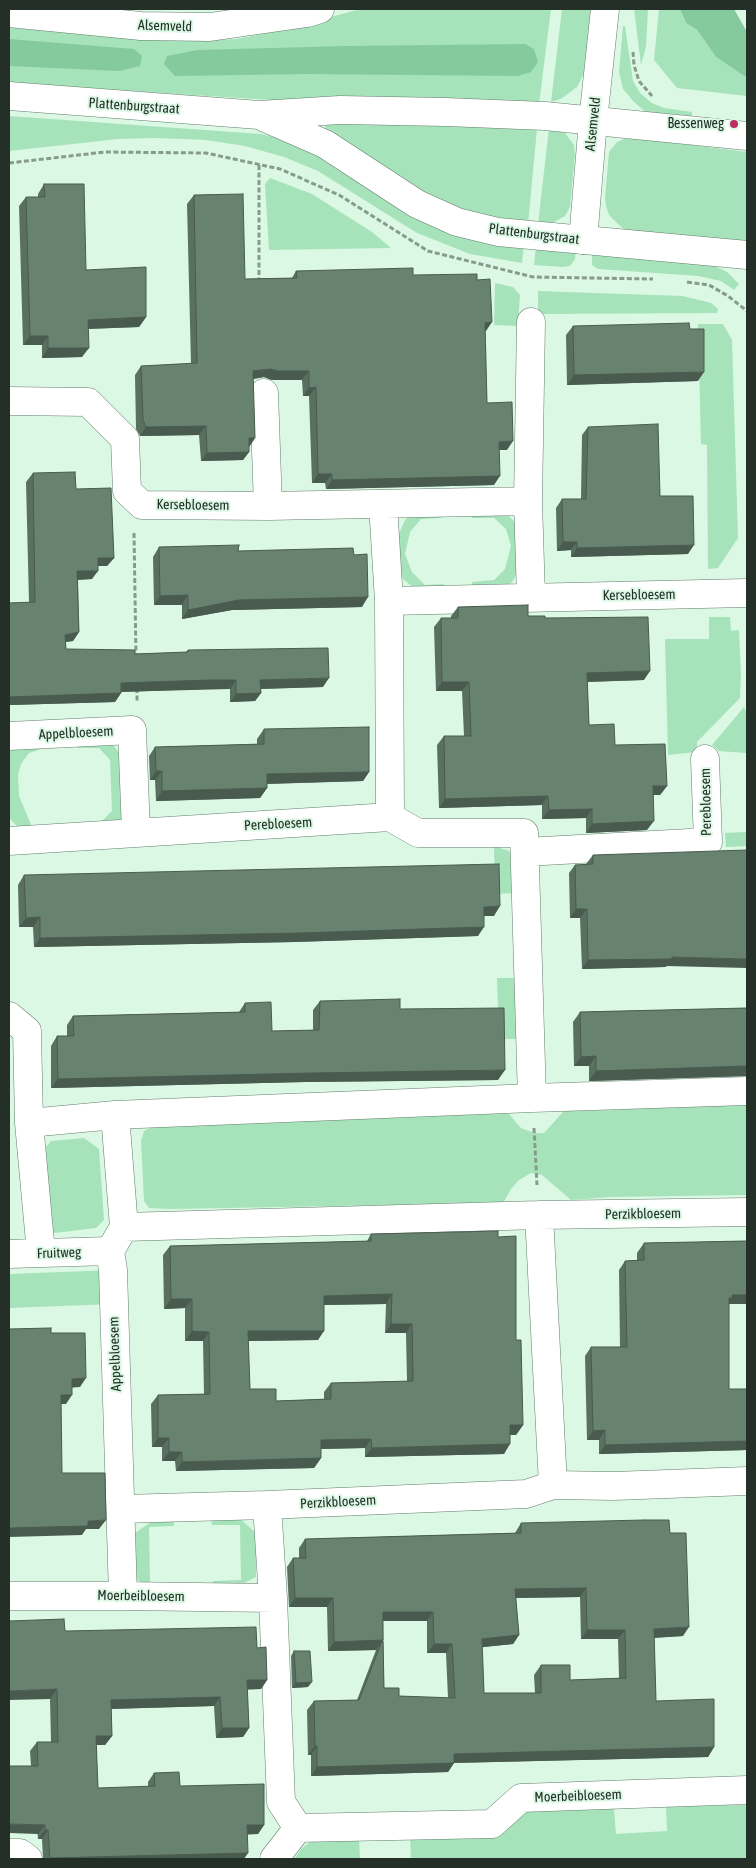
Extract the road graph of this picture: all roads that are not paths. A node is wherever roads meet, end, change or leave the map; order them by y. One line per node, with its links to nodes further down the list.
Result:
1 (320, 9): 3 (street, Alsemveld)
2 (605, 9): 6 (street, Alsemveld)
3 (9, 13)
4 (9, 96): 5 (street, Plattenburgstraat)
5 (259, 115): 6 (street, Plattenburgstraat); 8 (street, Plattenburgstraat)
6 (593, 121): 7 (street, Plattenburgstraat); 8 (street, Alsemveld)
7 (747, 136)
8 (583, 240): 9 (street, Plattenburgstraat)
9 (747, 255)
10 (532, 322): 13 (street)
11 (264, 393): 15 (street)
12 (9, 401): 15 (street, Kersebloesem)
13 (528, 501): 14 (street, Kersebloesem); 17 (street)
14 (383, 504): 15 (street, Kersebloesem); 18 (street)
15 (268, 506)
16 (747, 593): 17 (street, Kersebloesem)
17 (531, 597): 18 (street, Kersebloesem)
18 (389, 600): 21 (street)
19 (9, 736): 22 (street, Appelbloesem)
20 (705, 759): 24 (street, Perebloesem)
21 (390, 818): 22 (street, Perebloesem); 24 (street)
22 (136, 832): 23 (street, Perebloesem)
23 (9, 841)
24 (525, 852): 27 (street)
25 (9, 1016): 29 (street)
26 (747, 1091): 27 (street)
27 (532, 1098): 28 (street)
28 (115, 1115): 29 (street); 32 (street)
29 (29, 1123): 34 (street)
30 (747, 1212): 31 (street, Perzikbloesem)
31 (539, 1216): 32 (street, Perzikbloesem); 37 (street)
32 (124, 1227): 33 (street)
33 (110, 1251): 34 (street, Fruitweg); 39 (street, Appelbloesem)
34 (41, 1253): 35 (street, Fruitweg)
35 (9, 1254)
36 (747, 1481): 37 (street, Perzikbloesem)
37 (553, 1485): 38 (street, Perzikbloesem)
38 (267, 1505): 39 (street, Perzikbloesem); 42 (street)
39 (120, 1509): 41 (street, Appelbloesem)
40 (9, 1596): 41 (street, Moerbeibloesem)
41 (123, 1596): 42 (street, Moerbeibloesem)
42 (273, 1598): 44 (street)
43 (747, 1790): 44 (street, Moerbeibloesem)
44 (298, 1828): 47 (street)
45 (9, 1853): 46 (street)
46 (28, 1859)
47 (274, 1859)

